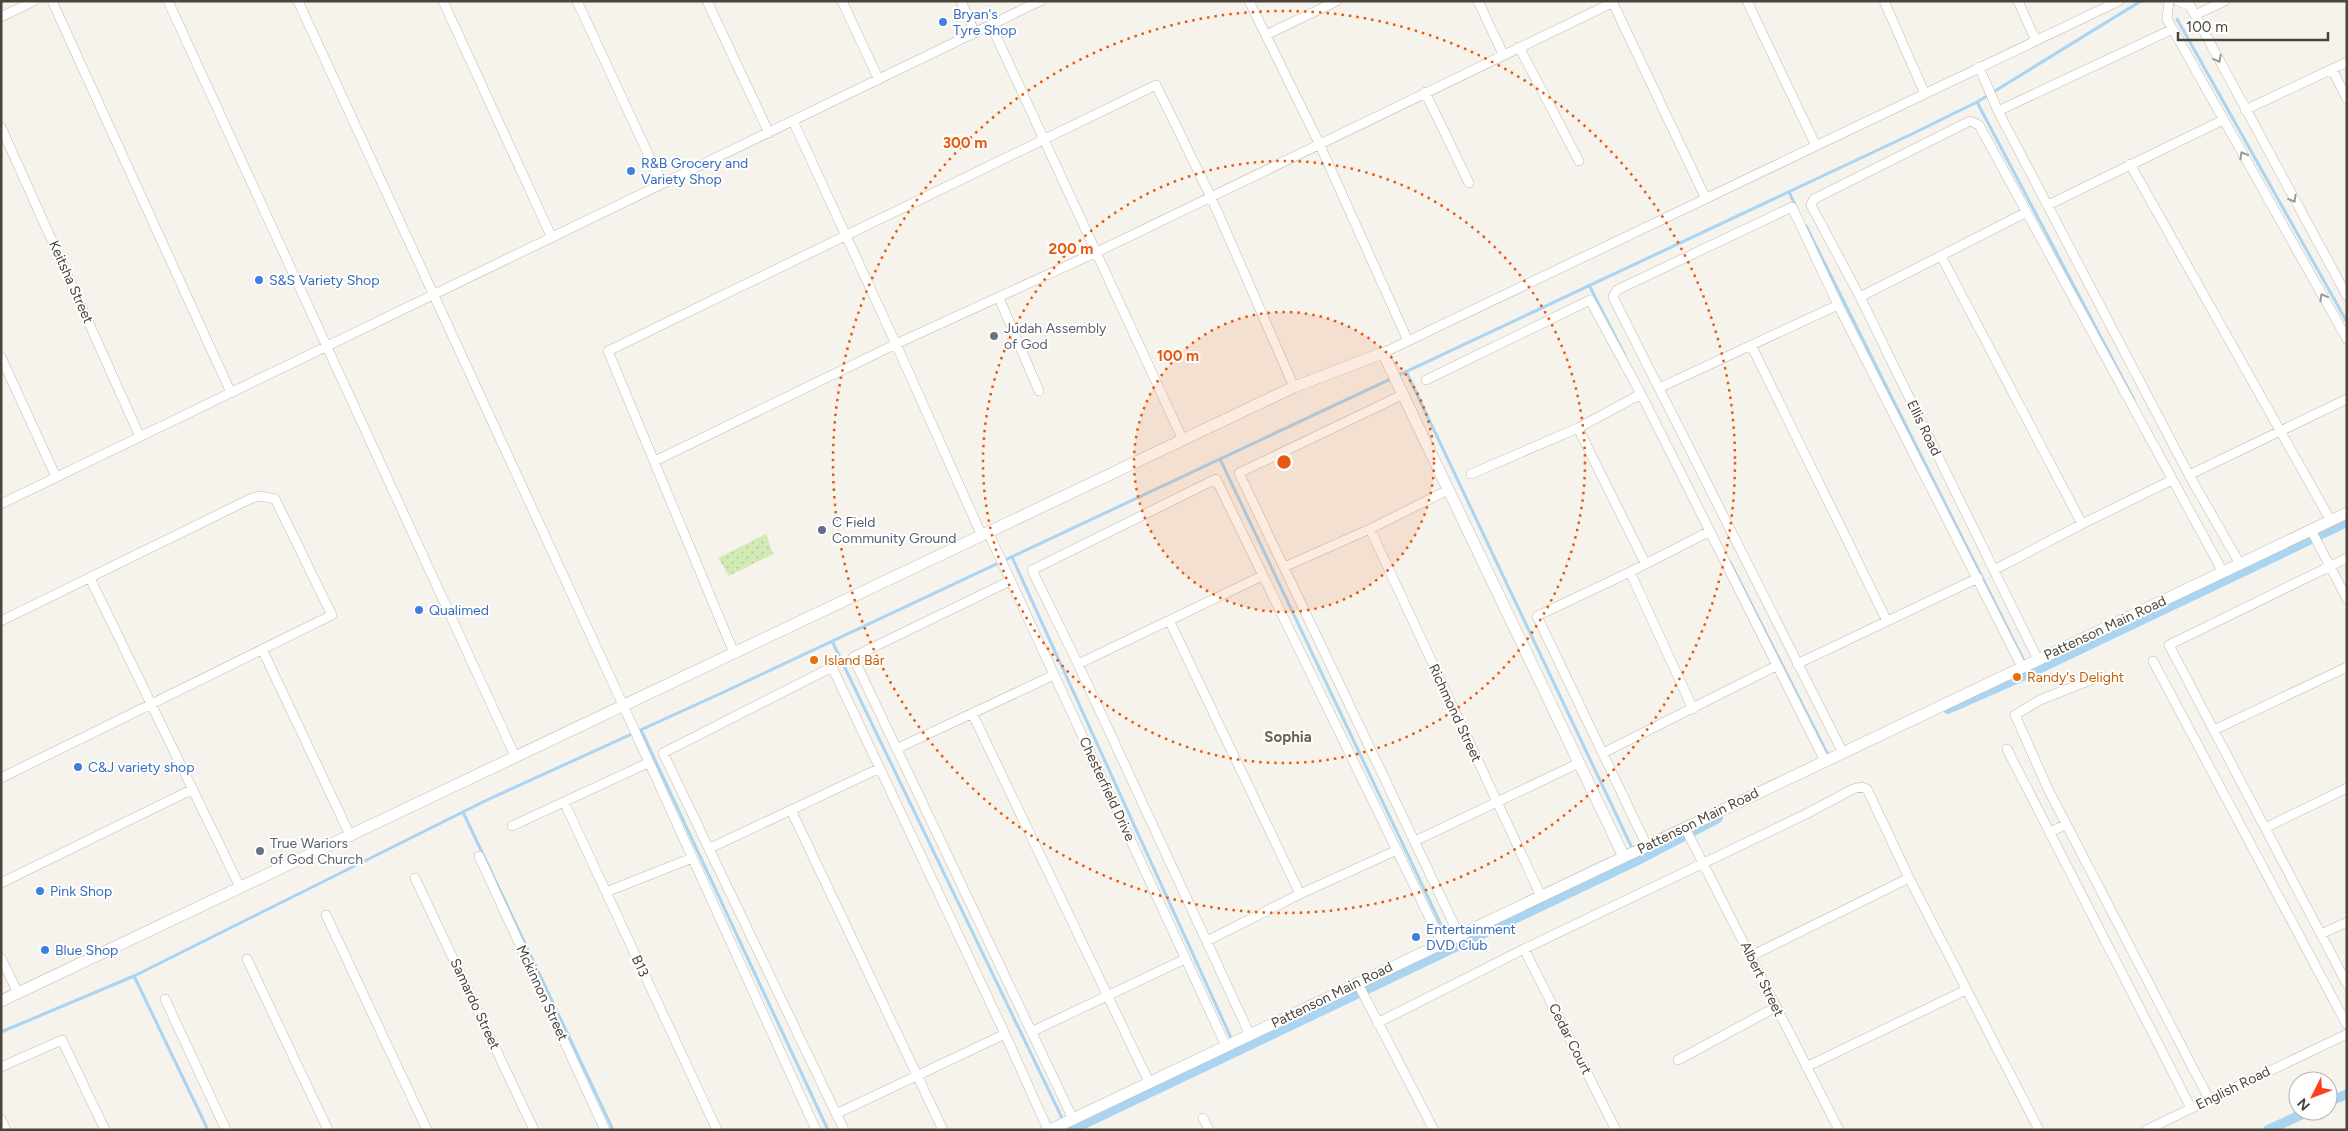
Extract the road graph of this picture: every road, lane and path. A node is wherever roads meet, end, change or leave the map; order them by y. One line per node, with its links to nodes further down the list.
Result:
1 (34, 1): 23 (street)
2 (52, 1): 75 (street)
3 (168, 1): 68 (street)
4 (298, 1): 59 (street)
5 (443, 1): 56 (street)
6 (577, 1): 50 (street)
7 (707, 1): 43 (street)
8 (842, 1): 34 (street)
9 (961, 1): 26 (street)
10 (1040, 1): 24 (street)
11 (1249, 1): 27 (street)
12 (1337, 1): 27 (street)
13 (1478, 1): 30 (street)
14 (1747, 1): 46 (street)
15 (1884, 1): 36 (street)
16 (2018, 1): 28 (street)
17 (2119, 1): 28 (street)
18 (2169, 1): 25 (street)
19 (2178, 1): 22 (street)
20 (2225, 1): 22 (street)
21 (1612, 2): 29 (street); 52 (street)
22 (2196, 16): 39 (street, one-way to 39)
23 (1, 17)
24 (992, 25): 26 (street); 44 (street)
25 (2173, 29): 38 (street); 40 (street)
26 (975, 33): 34 (street)
27 (1266, 35): 45 (street)
28 (2036, 41): 33 (street)
29 (1519, 47): 30 (street); 47 (street)
30 (1503, 54): 35 (street)
31 (2347, 62): 32 (street)
32 (2332, 69): 37 (street); 39 (street)
33 (1980, 70): 36 (street); 38 (street)
34 (878, 80): 41 (street)
35 (1425, 92): 45 (street); 49 (street)
36 (1925, 94): 46 (street)
37 (2347, 99)
38 (1996, 106): 53 (street)
39 (2245, 110): 60 (street, one-way to 60)
40 (2223, 120): 48 (street); 64 (street, one-way to 40)
41 (793, 121): 43 (street); 55 (street, Chesterfield Drive)
42 (1, 127): 81 (street, Keitsha Street)
43 (769, 132): 50 (street)
44 (1044, 139): 51 (street); 55 (street); 57 (street)
45 (1319, 143): 51 (street); 65 (street)
46 (1816, 146): 52 (street)
47 (1579, 162)
48 (2130, 164): 53 (street); 80 (street)
49 (1469, 183)
50 (662, 184): 56 (street)
51 (1211, 196): 57 (street); 72 (street)
52 (1706, 199): 65 (street)
53 (2048, 205): 85 (street)
54 (2026, 213): 58 (street); 61 (street, Ellis Road); 87 (street)
55 (846, 236): 66 (street, Chesterfield Drive); 83 (street)
56 (552, 238): 59 (street)
57 (1097, 252): 62 (street); 82 (street)
58 (1941, 256): 61 (street); 92 (street)
59 (434, 295): 68 (street); 125 (street)
60 (2347, 296)
61 (1860, 297): 102 (street, Ellis Road)
62 (998, 298): 66 (street); 74 (street)
63 (1838, 305): 67 (street); 73 (street); 107 (street)
64 (2347, 339)
65 (1408, 341): 69 (street)
66 (896, 344): 83 (street); 96 (street, Chesterfield Drive)
67 (1751, 345): 73 (street); 112 (street)
68 (328, 346): 75 (street); 132 (street)
69 (1383, 353): 72 (street); 76 (street)
70 (1, 357): 86 (street)
71 (1426, 380): 77 (street)
72 (1294, 387): 82 (street)
73 (1659, 388): 118 (street)
74 (1039, 391)
75 (232, 392): 81 (street)
76 (1403, 393): 88 (street); 101 (street)
77 (1641, 394): 79 (street); 94 (street)
78 (2347, 399): 80 (street)
79 (1578, 428): 84 (street); 98 (street)
80 (2280, 432): 85 (street); 91 (street)
81 (140, 437): 86 (street)
82 (1184, 440): 96 (street)
83 (655, 461): 114 (street)
84 (1471, 474)
85 (2189, 475): 99 (street)
86 (56, 477): 89 (street)
87 (2172, 480): 92 (street); 104 (street)
88 (1448, 490): 93 (street); 135 (street)
89 (1, 504)
90 (2347, 513): 91 (street, Pattenson Main Road)
91 (2331, 521): 95 (street, Pattenson Main Road)
92 (2082, 524): 102 (street)
93 (1370, 529): 101 (street); 140 (street, Richmond Street)
94 (1710, 531): 98 (street); 119 (street)
95 (2312, 532): 99 (street, Pattenson Main Road); 100 (street)
96 (985, 534): 108 (street, Chesterfield Drive); 114 (street)
97 (2347, 558): 100 (street)
98 (1645, 564): 103 (street)
99 (2240, 564): 104 (street, Pattenson Main Road)
100 (2329, 565): 109 (street); 128 (street)
101 (1284, 567): 149 (street)
102 (1994, 570): 115 (street, Ellis Road)
103 (1630, 572): 126 (street); 131 (street)
104 (2223, 572): 115 (street, Pattenson Main Road)
105 (1262, 576): 111 (street); 117 (street, Chesterfield Drive); 152 (street)
106 (90, 578): 110 (street); 113 (street); 124 (street)
107 (1978, 578): 112 (street); 120 (street)
108 (1010, 580): 122 (street, Chesterfield Drive); 129 (street)
109 (2347, 599)
110 (1, 621)
111 (1170, 622): 117 (street); 162 (street)
112 (1886, 622): 118 (street)
113 (262, 649): 124 (street); 148 (street)
114 (734, 653): 125 (street)
115 (2038, 660): 120 (street, Pattenson Main Road)
116 (2153, 661): 184 (street)
117 (1078, 664): 168 (street, Chesterfield Drive)
118 (1798, 664): 133 (street)
119 (1776, 666): 126 (street); 133 (street)
120 (2022, 667): 133 (street, Pattenson Main Road)
121 (2347, 667): 128 (street)
122 (1054, 675): 127 (street); 174 (street, Chesterfield Drive)
123 (2098, 678): 143 (street)
124 (151, 704): 137 (street); 139 (street)
125 (623, 705): 132 (street); 134 (street)
126 (1693, 709): 131 (street)
127 (972, 713): 129 (street); 179 (street)
128 (2214, 730): 145 (street)
129 (896, 749): 185 (street)
130 (2007, 749): 147 (street)
131 (1604, 753): 150 (street)
132 (515, 756): 148 (street)
133 (1832, 758): 146 (street, Pattenson Main Road)
134 (648, 763): 141 (street); 155 (street)
135 (1579, 763): 140 (street); 154 (street)
136 (880, 768): 142 (street); 151 (street); 186 (street)
137 (1, 778)
138 (2347, 788): 145 (street)
139 (193, 789): 159 (street); 160 (street)
140 (1497, 801): 149 (street); 163 (street, Richmond Street)
141 (564, 802): 144 (street); 161 (street, B13)
142 (791, 810): 151 (street); 193 (street)
143 (2066, 824): 147 (street); 195 (street)
144 (512, 826)
145 (2265, 828): 166 (street)
146 (1686, 830): 150 (street, Pattenson Main Road); 156 (street, Albert Street)
147 (2049, 832): 196 (street)
148 (350, 835): 160 (street)
149 (1415, 841): 167 (street)
150 (1647, 846): 154 (street, Pattenson Main Road)
151 (710, 848): 197 (street)
152 (1397, 850): 162 (street); 169 (street)
153 (479, 856): 209 (street, Mckinnon Street)
154 (1624, 857): 163 (street, Pattenson Main Road)
155 (692, 858): 161 (street); 211 (street)
156 (1702, 863): 158 (street); 170 (street); 171 (street, Albert Street)
157 (415, 878): 208 (street, Samardo Street)
158 (1909, 878): 171 (street); 177 (street)
159 (1, 883)
160 (240, 887): 178 (street)
161 (606, 892): 210 (street, B13)
162 (1300, 894): 168 (street)
163 (1541, 896): 167 (street, Pattenson Main Road)
164 (326, 915): 207 (street)
165 (2347, 922): 166 (street)
166 (2321, 934): 175 (street)
167 (1459, 935): 169 (street, Pattenson Main Road)
168 (1206, 941): 188 (street, Chesterfield Drive)
169 (1442, 943): 176 (street, Pattenson Main Road)
170 (1524, 949): 183 (street); 216 (street, Cedar Court)
171 (1751, 956): 182 (street, Albert Street)
172 (1, 958): 178 (street)
173 (247, 959): 206 (street)
174 (1186, 959): 179 (street); 189 (street, Chesterfield Drive)
175 (2347, 984)
176 (1359, 986): 183 (street); 188 (street, Pattenson Main Road)
177 (1966, 990): 192 (street); 218 (street)
178 (18, 993): 181 (street)
179 (1108, 996): 185 (street); 194 (street)
180 (165, 999): 205 (street)
181 (1, 1001)
182 (1776, 1007): 190 (street); 192 (street, Albert Street)
183 (1377, 1023): 215 (street)
184 (2347, 1025)
185 (1031, 1032): 200 (street)
186 (1006, 1034): 193 (street); 202 (street)
187 (2347, 1034): 195 (street, English Road)
188 (1250, 1035): 189 (street, Pattenson Main Road)
189 (1226, 1046): 194 (street, Pattenson Main Road)
190 (1678, 1060)
191 (1, 1067): 204 (street)
192 (1806, 1067): 201 (street, Albert Street)
193 (917, 1075): 197 (street); 213 (street)
194 (1149, 1082): 200 (street, Pattenson Main Road)
195 (2208, 1099): 196 (street, English Road)
196 (2191, 1108): 219 (street, English Road)
197 (836, 1114): 212 (street)
198 (1203, 1118): 214 (street)
199 (1, 1119): 203 (street)
200 (1071, 1120): 202 (street, Pattenson Main Road)
201 (1838, 1128): 217 (street)
202 (1050, 1129)
203 (6, 1130)
204 (105, 1130)
205 (226, 1130)
206 (328, 1130)
207 (427, 1130)
208 (534, 1130)
209 (605, 1130)
210 (717, 1130)
211 (816, 1130)
212 (844, 1130)
213 (943, 1130)
214 (1209, 1130)
215 (1434, 1130)
216 (1616, 1130)
217 (1827, 1130)
218 (2040, 1130)
219 (2146, 1130)

